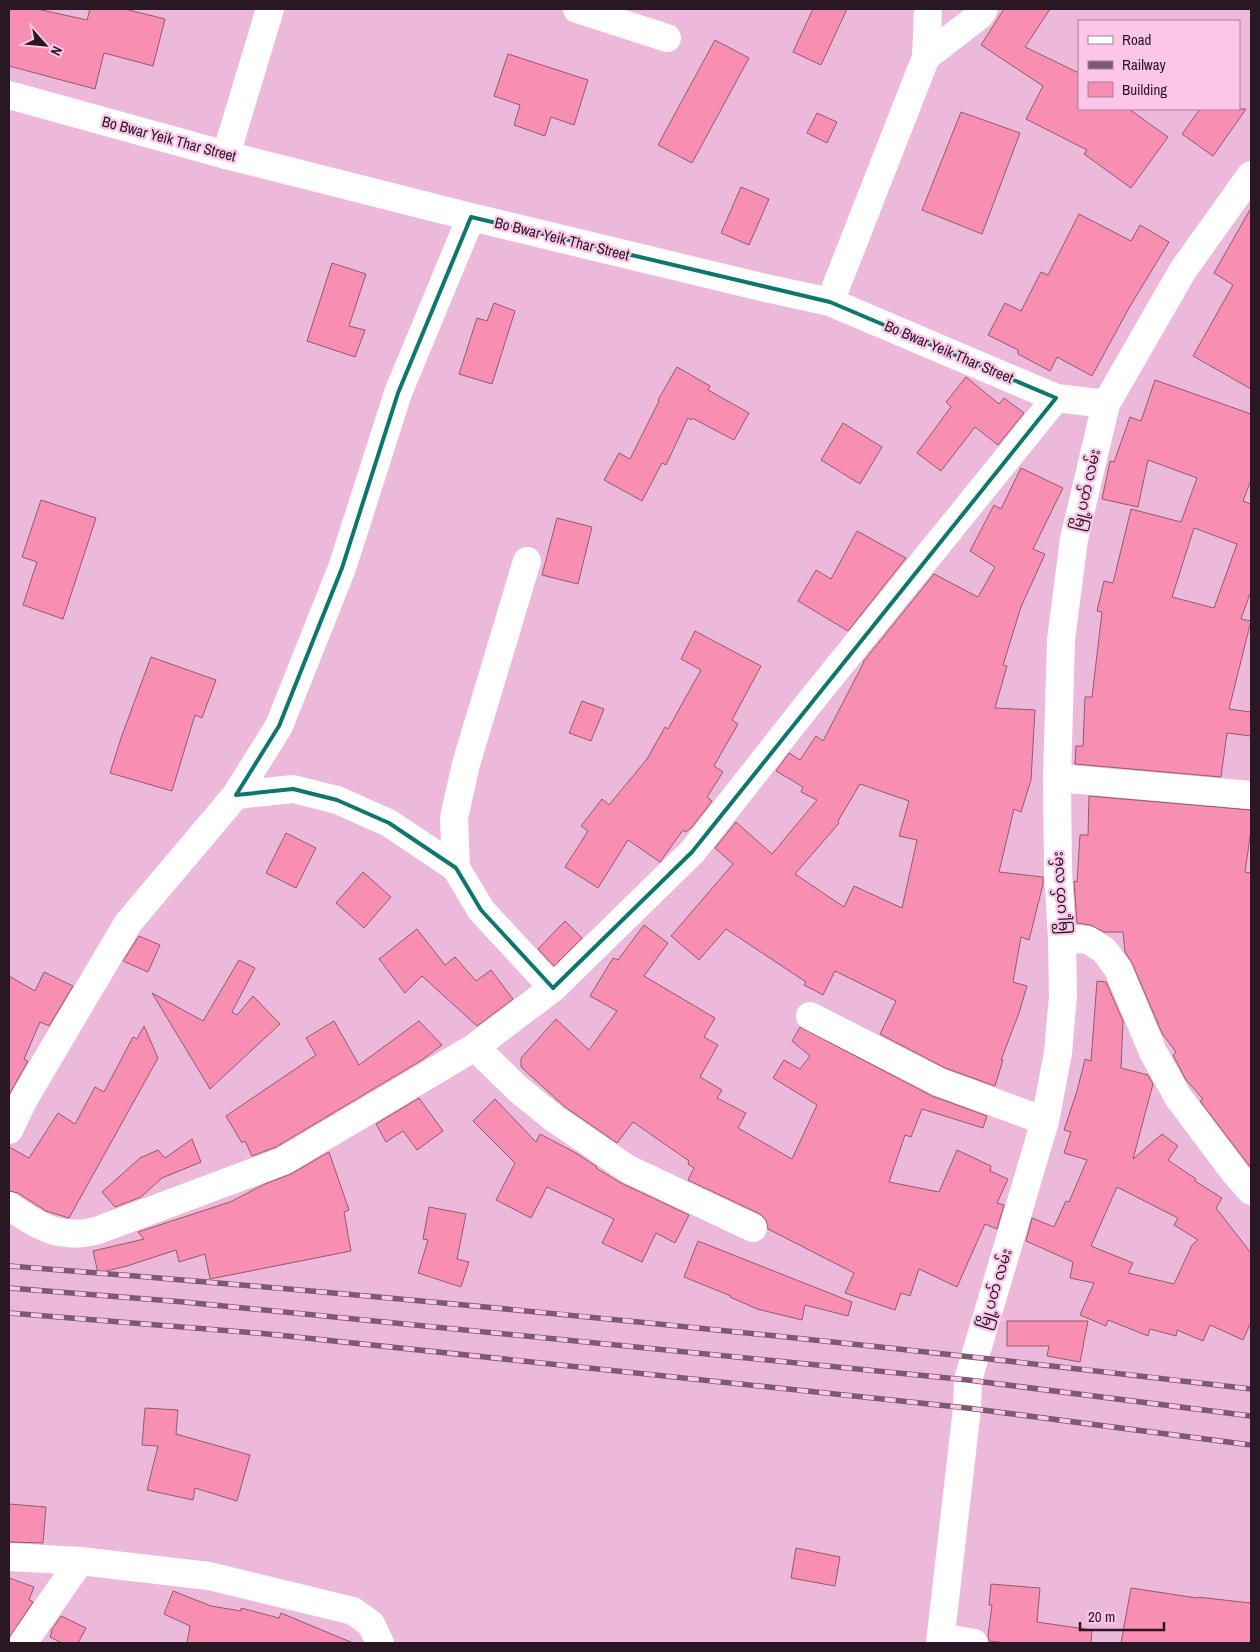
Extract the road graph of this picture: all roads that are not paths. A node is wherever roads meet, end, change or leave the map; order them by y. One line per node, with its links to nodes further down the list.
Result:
1 (270, 9): 8 (street)
2 (577, 9): 5 (street)
3 (928, 9): 6 (street)
4 (984, 9): 6 (street)
5 (667, 38)
6 (926, 57): 11 (street)
7 (9, 95): 8 (street, Bo Bwar Yeik Thar Street)
8 (226, 155): 10 (street, Bo Bwar Yeik Thar Street)
9 (1251, 175): 13 (street, မြို့ပတ် လမ်း)
10 (471, 217): 11 (street, Bo Bwar Yeik Thar Street); 16 (street)
11 (830, 302): 12 (street, Bo Bwar Yeik Thar Street)
12 (1056, 398): 13 (street, Bo Bwar Yeik Thar Street); 20 (street)
13 (1106, 404): 15 (street, မြို့ပတ် လမ်း)
14 (527, 561): 18 (street)
15 (1057, 778): 17 (street); 19 (street, မြို့ပတ် လမ်း)
16 (236, 795): 18 (street); 24 (street)
17 (1251, 795)
18 (456, 868): 20 (street)
19 (1062, 938): 23 (street, မြို့ပတ် လမ်း); 25 (street)
20 (552, 988): 22 (street)
21 (810, 1016): 23 (street)
22 (475, 1047): 26 (street); 27 (street)
23 (1045, 1121): 30 (street, မြို့ပတ် လမ်း)
24 (9, 1130)
25 (1251, 1191)
26 (9, 1206)
27 (753, 1228)
28 (9, 1557): 29 (street)
29 (80, 1562): 31 (street); 32 (street)
30 (940, 1640): 33 (street)
31 (23, 1643)
32 (380, 1643)
33 (974, 1643)

